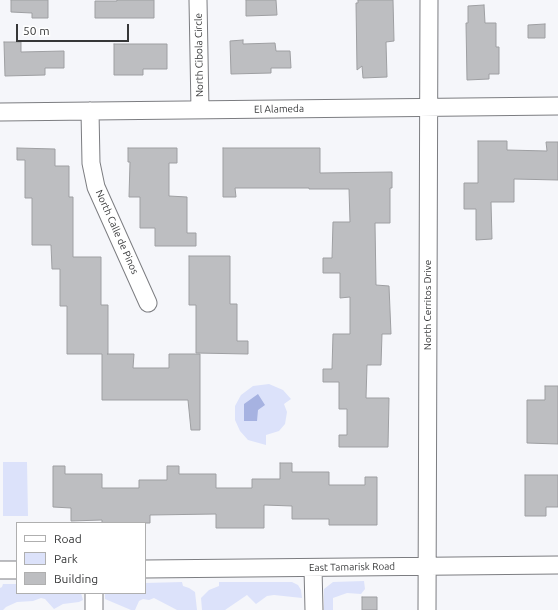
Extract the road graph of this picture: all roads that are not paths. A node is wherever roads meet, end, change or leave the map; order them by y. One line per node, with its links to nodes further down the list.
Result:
1 (198, 0): 5 (street, North Cibola Circle)
2 (429, 0): 4 (street, North Cerritos Drive)
3 (558, 106): 4 (street, El Alameda)
4 (429, 108): 5 (street, El Alameda); 10 (street, North Cerritos Drive)
5 (200, 110): 6 (street, El Alameda)
6 (90, 111): 7 (street, El Alameda); 8 (street, North Calle de Pinos)
7 (0, 112)
8 (148, 303)
9 (558, 565): 10 (street, East Tamarisk Road)
10 (427, 566): 11 (street, East Tamarisk Road); 18 (street, North Cerritos Drive)
11 (313, 568): 14 (street, East Tamarisk Road); 17 (street)
12 (0, 570): 13 (street)
13 (16, 570)
14 (146, 570)
15 (94, 594): 16 (street)
16 (94, 610)
17 (314, 610)
18 (427, 610)

